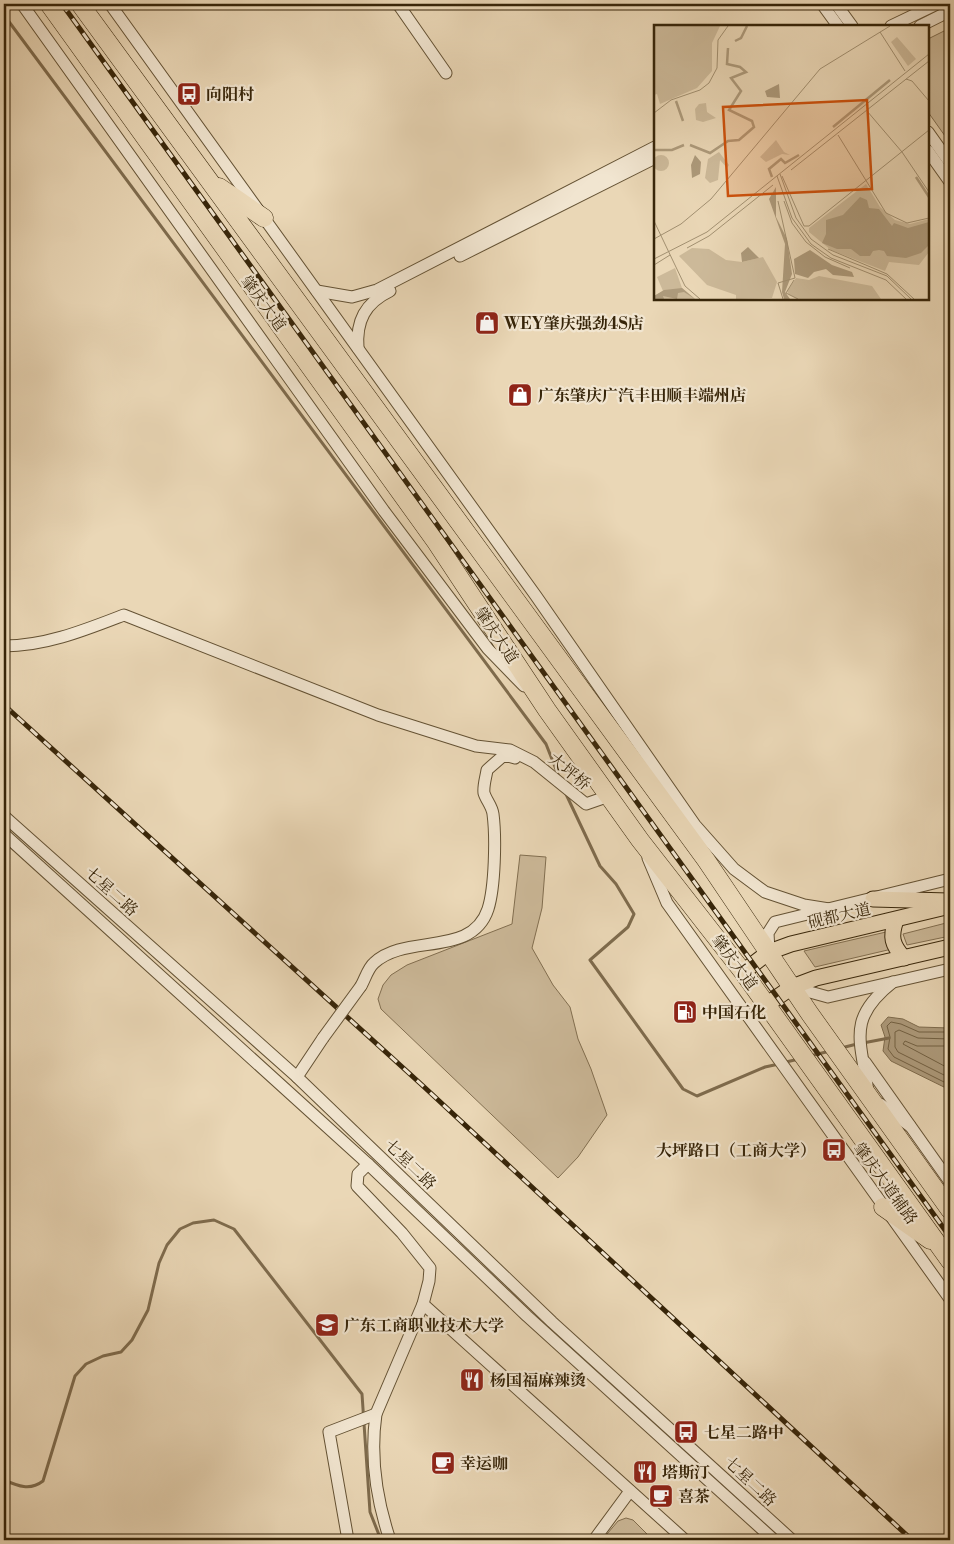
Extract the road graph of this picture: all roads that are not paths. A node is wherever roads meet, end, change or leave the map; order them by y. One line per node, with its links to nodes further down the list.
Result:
1 (22, 4): 28 (street)
2 (49, 4): 28 (highway, 肇庆大道)
3 (80, 4): 22 (highway, 肇庆大道)
4 (110, 4): 11 (street)
5 (119, 4): 11 (street)
6 (398, 4): 16 (street)
7 (822, 4): 12 (street)
8 (836, 4): 13 (street)
9 (937, 4): 14 (street)
10 (950, 11): 15 (street)
11 (119, 16): 24 (street)
12 (837, 25)
13 (851, 25)
14 (894, 25)
15 (922, 25)
16 (446, 73)
17 (929, 133): 21 (street)
18 (654, 148): 25 (street)
19 (929, 151): 23 (street)
20 (654, 158): 26 (street)
21 (950, 163)
22 (208, 179): 24 (highway); 31 (highway, 肇庆大道)
23 (950, 182)
24 (264, 218): 25 (street)
25 (317, 291): 26 (street)
26 (358, 348): 33 (street)
27 (4, 646): 29 (street)
28 (547, 710): 30 (highway, 肇庆大道)
29 (534, 762): 30 (street, 大坪桥); 52 (street, bridge)
30 (609, 796): 35 (highway, 肇庆大道)
31 (663, 800): 33 (street); 36 (highway, 肇庆大道)
32 (4, 816): 52 (street, 七星二路)
33 (695, 825): 36 (street); 41 (street)
34 (4, 834): 55 (street, 七星二路)
35 (640, 840): 47 (highway, 肇庆大道); 57 (street, 肇庆大道辅路)
36 (706, 860): 44 (highway, 肇庆大道)
37 (950, 879): 38 (street)
38 (873, 899): 39 (main road); 41 (street)
39 (950, 902)
40 (950, 906): 42 (main road, 砚都大道)
41 (829, 909): 44 (street)
42 (896, 920): 44 (main road, 砚都大道); 45 (main road)
43 (950, 947): 45 (main road)
44 (769, 952): 47 (main road, 砚都大道); 49 (highway, 肇庆大道)
45 (904, 958): 49 (main road)
46 (950, 969): 48 (street)
47 (743, 972): 50 (highway, 肇庆大道)
48 (893, 982): 49 (street); 51 (street)
49 (792, 987): 50 (main road); 53 (highway, 肇庆大道)
50 (766, 1005): 59 (highway, 肇庆大道)
51 (864, 1060): 53 (street); 54 (street)
52 (297, 1077): 62 (street, 七星二路)
53 (868, 1096): 54 (street); 58 (highway, 肇庆大道)
54 (910, 1126): 56 (street)
55 (368, 1164): 61 (street); 62 (street, 七星二路)
56 (950, 1182)
57 (883, 1207): 59 (highway); 60 (street, 肇庆大道辅路)
58 (950, 1210)
59 (946, 1255)
60 (950, 1299)
61 (423, 1304): 63 (street); 64 (street)
62 (548, 1326): 69 (street, 七星二路); 70 (street, 七星二路)
63 (376, 1414): 65 (street); 66 (street)
64 (630, 1491): 67 (street); 68 (street)
65 (348, 1540)
66 (390, 1540)
67 (594, 1540)
68 (685, 1540)
69 (774, 1540)
70 (792, 1540)

